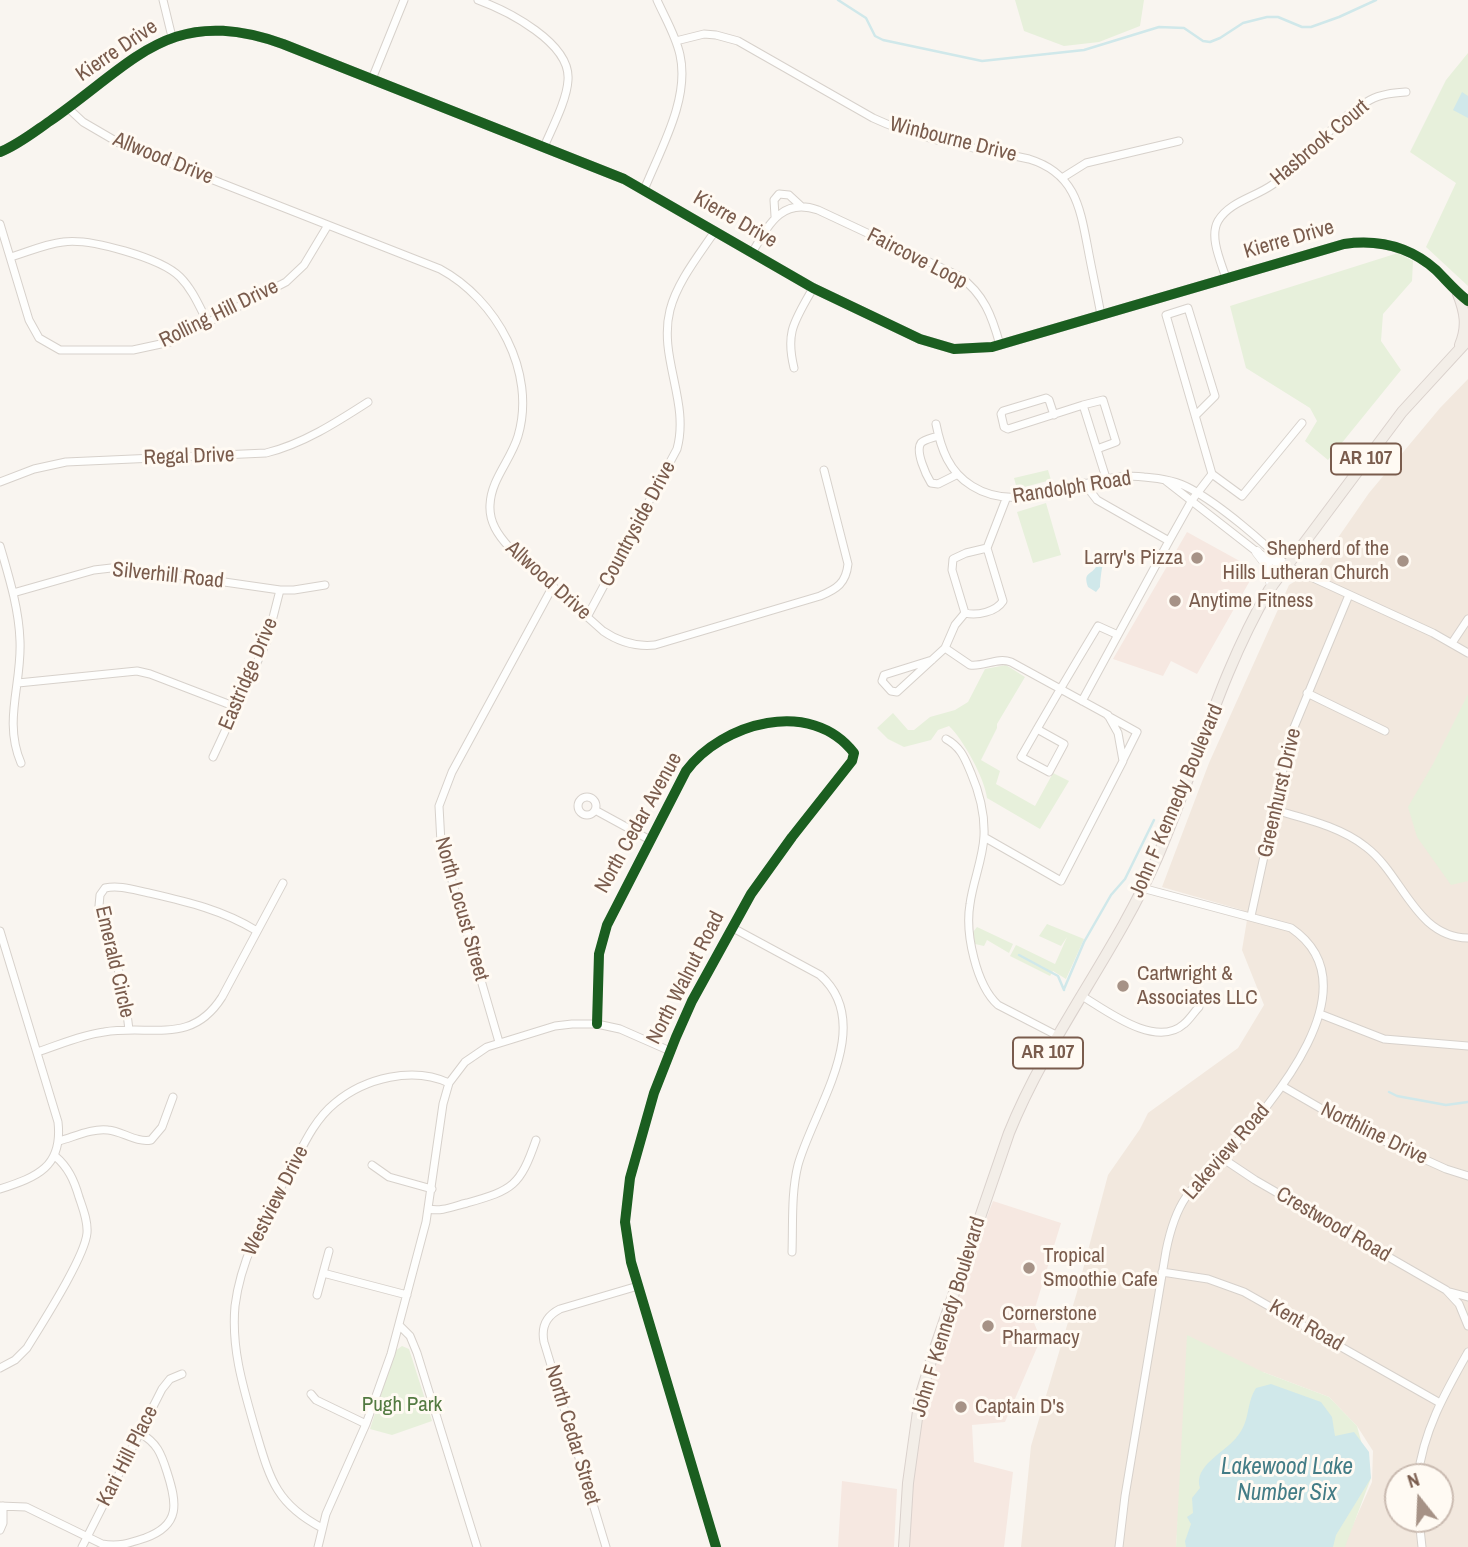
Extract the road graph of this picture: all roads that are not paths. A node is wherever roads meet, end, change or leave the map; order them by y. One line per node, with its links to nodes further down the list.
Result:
1 (163, 0): 5 (street)
2 (404, 0): 7 (street)
3 (478, 0): 11 (street)
4 (657, 0): 6 (street)
5 (172, 37): 7 (street, Kierre Drive); 9 (street, Kierre Drive)
6 (676, 41): 13 (street, Winbourne Drive); 14 (street)
7 (372, 79): 11 (street, Kierre Drive)
8 (1406, 92): 22 (street, Hasbrook Court)
9 (68, 108): 12 (street, Kierre Drive); 18 (street, Allwood Drive)
10 (1179, 141): 13 (street)
11 (544, 147): 14 (street, Kierre Drive)
12 (0, 152)
13 (1062, 178): 26 (street, Winbourne Drive)
14 (644, 190): 19 (street, Kierre Drive)
15 (802, 207): 16 (street); 16 (street, Faircove Loop); 29 (street, Faircove Loop)
16 (775, 216): 20 (street, Faircove Loop)
17 (0, 223): 21 (street, Rolling Hill Drive)
18 (328, 225): 27 (street, Rolling Hill Drive); 54 (street, Allwood Drive)
19 (715, 231): 20 (street, Kierre Drive); 60 (street, Countryside Drive)
20 (752, 253): 23 (street, Kierre Drive)
21 (11, 257): 27 (street); 27 (street, Rolling Hill Drive)
22 (1226, 278): 24 (street, Kierre Drive); 26 (street, Kierre Drive)
23 (813, 288): 29 (street, Kierre Drive); 31 (street)
24 (1458, 293): 25 (street, Kierre Drive); 30 (main road)
25 (1468, 301)
26 (1101, 314): 29 (street, Kierre Drive)
27 (208, 323)
28 (1468, 340): 30 (main road, John F Kennedy Boulevard / AR 107)
29 (1000, 345)
30 (1457, 351): 52 (main road, John F Kennedy Boulevard / AR 107)
31 (794, 369)
32 (368, 402): 44 (street, Regal Drive)
33 (1083, 405): 34 (street); 39 (street); 39 (street)
34 (1054, 415): 34 (street)
35 (1196, 415): 35 (street); 41 (street)
36 (1302, 422): 41 (street)
37 (936, 424): 38 (street)
38 (938, 436): 42 (street); 42 (street)
39 (1097, 449): 43 (street)
40 (824, 470): 60 (street, Allwood Drive)
41 (1212, 474): 46 (street)
42 (957, 475): 47 (street, Randolph Road)
43 (1106, 478): 45 (street, Randolph Road); 46 (street, Randolph Road)
44 (0, 482)
45 (1084, 484): 47 (street, Randolph Road); 48 (street)
46 (1195, 497): 48 (street); 51 (street, Randolph Road); 52 (street, Randolph Road)
47 (1006, 499): 50 (street)
48 (1170, 541): 62 (street)
49 (0, 546): 57 (street)
50 (987, 548): 59 (street); 59 (street)
51 (1257, 552): 52 (street, Randolph Road); 55 (main road)
52 (1287, 566): 55 (main road, John F Kennedy Boulevard / AR 107); 58 (street, Randolph Road)
53 (325, 584): 56 (street, Silverhill Road)
54 (553, 586): 60 (street, Allwood Drive); 97 (street, North Locust Street)
55 (1272, 586): 85 (main road, John F Kennedy Boulevard / AR 107)
56 (280, 590): 57 (street, Silverhill Road); 71 (street, Eastridge Drive)
57 (13, 593): 67 (street)
58 (1349, 595): 63 (street, Randolph Road); 69 (street, Greenhurst Drive)
59 (965, 613): 64 (street)
60 (587, 617)
61 (1468, 618): 63 (street)
62 (1118, 635): 68 (street); 70 (street)
63 (1452, 643): 65 (street, Randolph Road)
64 (945, 648): 66 (street); 68 (street)
65 (1468, 653)
66 (932, 660): 66 (street)
67 (18, 683): 71 (street); 79 (street)
68 (1060, 690): 70 (street); 73 (street)
69 (1307, 693): 74 (street); 81 (street, Greenhurst Drive)
70 (1082, 701): 72 (street)
71 (236, 707): 77 (street, Eastridge Drive)
72 (1108, 715): 78 (street); 78 (street)
73 (1037, 729): 73 (street)
74 (1385, 731)
75 (946, 739): 82 (street)
76 (844, 743): 83 (street, North Cedar Avenue); 87 (street, North Walnut Road)
77 (213, 757)
78 (1123, 761): 82 (street)
79 (21, 763)
80 (595, 810): 83 (street)
81 (1275, 810): 86 (street, Greenhurst Drive); 90 (street)
82 (984, 837): 96 (street)
83 (650, 840): 94 (street, North Cedar Avenue)
84 (283, 883): 89 (street)
85 (1142, 888): 86 (street, Lakeview Road); 91 (main road, John F Kennedy Boulevard / AR 107)
86 (1251, 916): 93 (street, Lakeview Road)
87 (733, 928): 99 (street, North Walnut Road); 114 (street)
88 (0, 931): 100 (street)
89 (257, 931): 95 (street); 95 (street, Emerald Circle)
90 (1468, 938)
91 (1082, 996): 92 (street); 96 (main road, John F Kennedy Boulevard / AR 107)
92 (1199, 1007)
93 (1320, 1014): 98 (street); 102 (street, Lakeview Road)
94 (597, 1024): 97 (street); 99 (street)
95 (129, 1030): 100 (street)
96 (1058, 1036): 141 (main road, John F Kennedy Boulevard / AR 107)
97 (499, 1042): 101 (street)
98 (1468, 1046)
99 (670, 1051): 117 (street, North Walnut Road)
100 (37, 1052): 105 (street)
101 (449, 1083): 111 (street); 133 (street, Westview Drive)
102 (1282, 1086): 107 (street, Lakeview Road); 109 (street, Northline Drive)
103 (173, 1097): 105 (street)
104 (536, 1140): 112 (street)
105 (59, 1141): 106 (street)
106 (54, 1156): 110 (street); 125 (street)
107 (1222, 1158): 115 (street, Lakeview Road); 118 (street, Crestwood Road)
108 (372, 1166): 111 (street)
109 (1468, 1175)
110 (0, 1189)
111 (432, 1189): 112 (street)
112 (429, 1209): 120 (street)
113 (329, 1251): 116 (street)
114 (792, 1252)
115 (1162, 1272): 128 (street, Kent Road); 142 (street, Lakeview Road)
116 (323, 1273): 119 (street); 120 (street)
117 (638, 1286): 139 (street, North Cedar Street); 140 (street, North Walnut Road)
118 (1446, 1290): 121 (street, Crestwood Road); 123 (street, Crestwood Road)
119 (317, 1295)
120 (407, 1295): 122 (street)
121 (1468, 1297)
122 (399, 1325): 129 (street); 138 (street)
123 (1468, 1326)
124 (1468, 1352): 128 (street)
125 (0, 1368)
126 (181, 1374): 130 (street, Kari Hill Place)
127 (311, 1394): 129 (street)
128 (1440, 1403): 131 (street)
129 (366, 1424): 133 (street)
130 (140, 1433): 135 (street, Kari Hill Place); 135 (street)
131 (1421, 1463)
132 (1, 1506): 134 (street); 135 (street)
133 (322, 1528): 137 (street)
134 (0, 1530)
135 (87, 1537): 136 (street, Kari Hill Place)
136 (82, 1547)
137 (318, 1547)
138 (477, 1547)
139 (606, 1547)
140 (716, 1547)
141 (904, 1547)
142 (1119, 1547)

